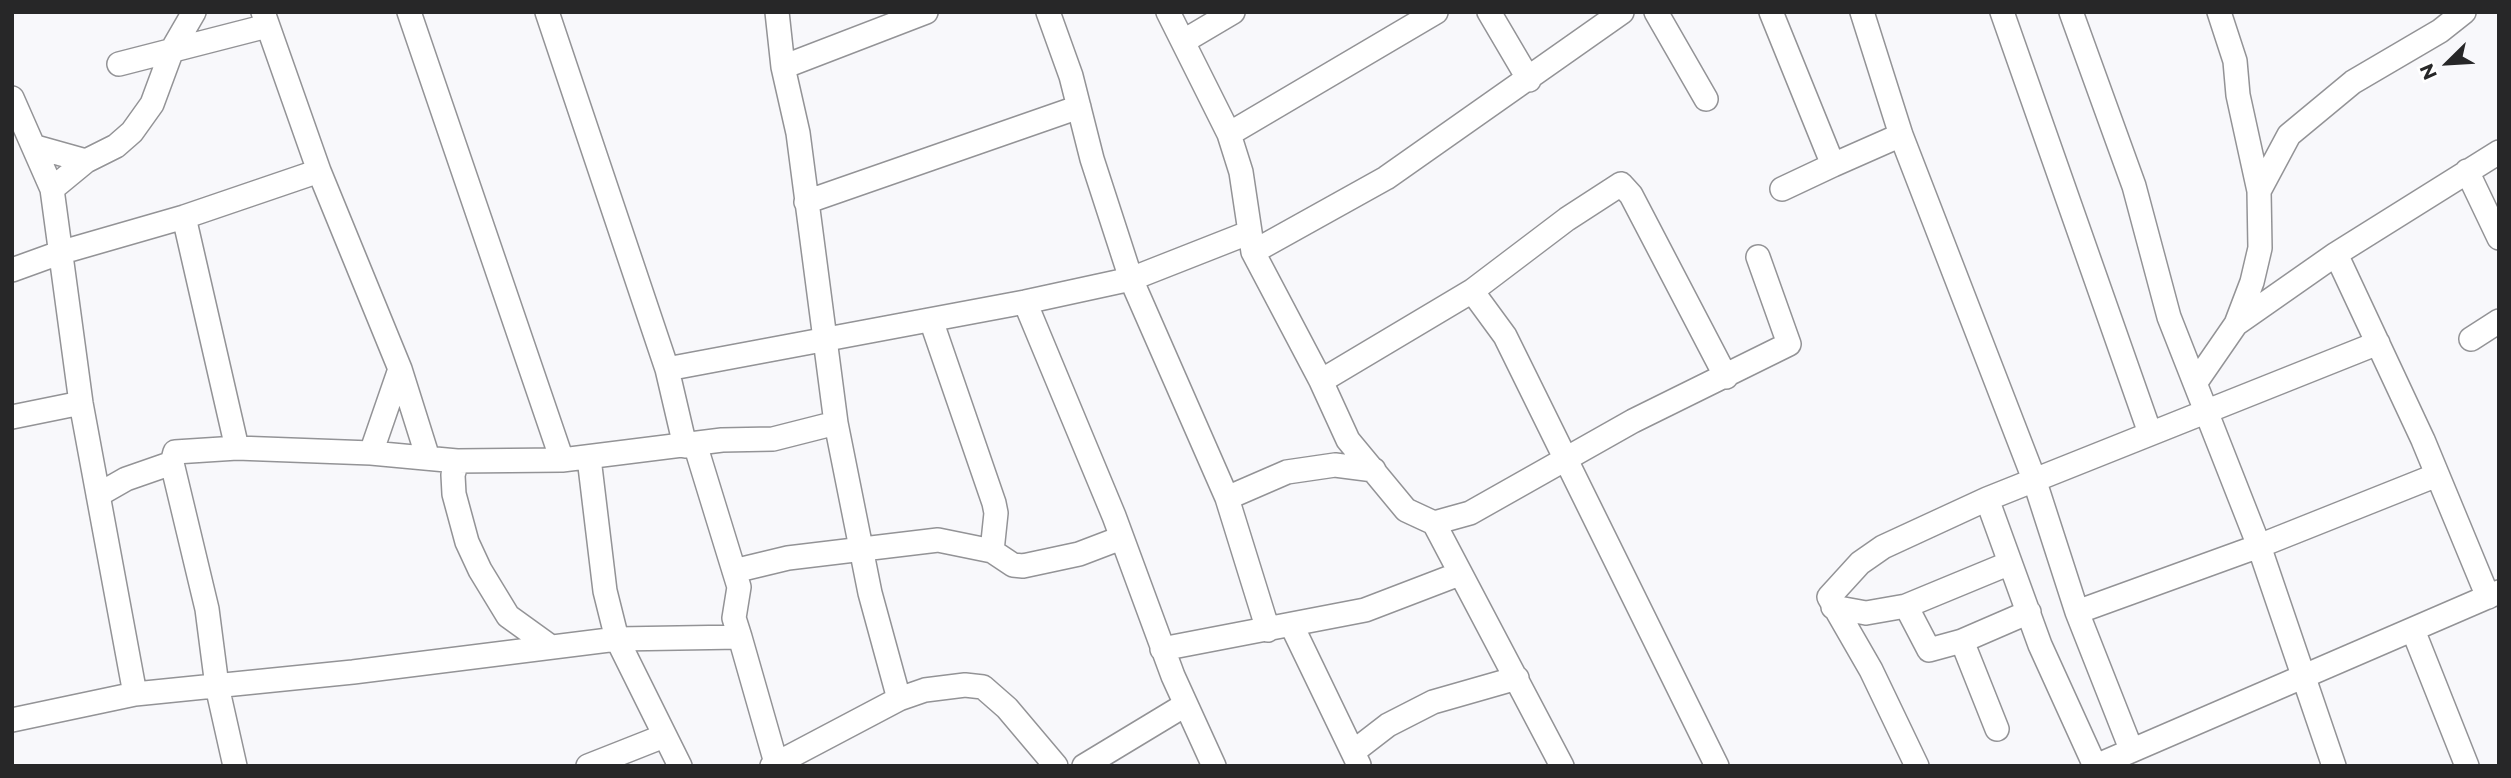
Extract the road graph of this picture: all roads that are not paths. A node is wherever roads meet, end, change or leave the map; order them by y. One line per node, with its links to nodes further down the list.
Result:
1 (194, 12): 21 (street)
2 (409, 12): 72 (street)
3 (547, 12): 57 (street)
4 (777, 12): 23 (street)
5 (926, 12): 23 (street)
6 (1048, 12): 27 (street)
7 (1168, 12): 20 (street)
8 (1233, 12): 20 (street)
9 (1436, 12): 28 (street)
10 (1489, 12): 24 (street)
11 (1622, 12): 24 (street)
12 (1656, 12): 26 (street)
13 (1771, 12): 33 (street)
14 (1862, 12): 29 (street)
15 (2002, 12): 65 (street)
16 (2071, 12): 60 (street)
17 (2219, 12): 38 (street)
18 (2464, 12): 38 (street)
19 (265, 19): 21 (street); 34 (street)
20 (1184, 41): 28 (street)
21 (172, 50): 22 (street); 32 (street)
22 (119, 64)
23 (783, 67): 39 (street)
24 (1529, 80): 42 (street)
25 (12, 98): 30 (street)
26 (1706, 99)
27 (1079, 107): 39 (street); 47 (street)
28 (1229, 134): 42 (street)
29 (1901, 135): 33 (street); 77 (street)
30 (26, 139): 32 (street); 36 (street)
31 (2499, 152): 35 (street)
32 (86, 161): 36 (street)
33 (1833, 165): 37 (street)
34 (319, 170): 40 (street); 56 (street)
35 (2467, 171): 41 (street); 44 (street)
36 (52, 189): 43 (street)
37 (1782, 189)
38 (2259, 191): 52 (street)
39 (806, 202): 54 (street)
40 (184, 217): 43 (street); 67 (street)
41 (2499, 238)
42 (1250, 242): 47 (street); 59 (street)
43 (60, 253): 46 (street); 61 (street)
44 (2336, 254): 52 (street); 55 (street)
45 (1758, 257): 58 (street)
46 (12, 270)
47 (1131, 279): 49 (street); 79 (street)
48 (1472, 291): 58 (street); 59 (street); 71 (street)
49 (1025, 302): 50 (street); 82 (street)
50 (932, 320): 54 (street); 85 (street)
51 (2499, 321): 53 (street)
52 (2236, 324): 60 (street)
53 (2471, 339)
54 (825, 340): 57 (street); 64 (street)
55 (2378, 343): 62 (street); 76 (street)
56 (400, 369): 68 (street); 69 (street)
57 (667, 369): 66 (street)
58 (1727, 377): 71 (street)
59 (1321, 381): 75 (street)
60 (2196, 382): 62 (street)
61 (81, 403): 63 (street); 78 (street)
62 (2209, 413): 65 (street); 83 (street)
63 (12, 417)
64 (836, 423): 66 (street); 84 (street)
65 (2150, 433): 77 (street)
66 (690, 445): 70 (street); 87 (street)
67 (237, 448): 68 (street); 74 (street)
68 (372, 453): 69 (street)
69 (428, 458): 73 (street)
70 (589, 458): 72 (street); 98 (street)
71 (1566, 459): 81 (street); 121 (street)
72 (562, 460): 73 (street)
73 (457, 461): 100 (street)
74 (172, 463): 78 (street); 104 (street)
75 (1374, 470): 79 (street); 81 (street)
76 (2437, 475): 83 (street); 89 (street)
77 (2034, 480): 80 (street); 93 (street)
78 (98, 495): 105 (street)
79 (1227, 498): 95 (street)
80 (1987, 499): 86 (street); 91 (street)
81 (1434, 523): 88 (street)
82 (1121, 538): 85 (street); 101 (street)
83 (2259, 546): 93 (street); 102 (street)
84 (863, 551): 85 (street); 87 (street); 106 (street)
85 (992, 551)
86 (2010, 563): 90 (street); 92 (street)
87 (734, 571): 97 (street)
88 (1458, 574): 94 (street); 103 (street)
89 (2493, 595): 96 (street)
90 (1906, 606): 91 (street); 99 (street)
91 (1833, 607): 122 (street)
92 (2029, 612): 99 (street); 123 (street)
93 (2077, 612): 111 (street)
94 (1292, 626): 95 (street); 112 (street)
95 (1268, 629): 101 (street)
96 (2413, 630): 102 (street); 125 (street)
97 (740, 637): 98 (street); 113 (street)
98 (617, 639): 100 (street); 110 (street)
99 (1962, 641): 109 (street)
100 (551, 647): 104 (street)
101 (1162, 649): 107 (street)
102 (2304, 675): 111 (street); 124 (street)
103 (1517, 678): 112 (street); 120 (street)
104 (217, 686): 105 (street); 114 (street)
105 (135, 694): 108 (street)
106 (899, 699): 113 (street); 117 (street)
107 (1185, 705): 118 (street); 119 (street)
108 (12, 720)
109 (1997, 729)
110 (664, 736): 115 (street); 116 (street)
111 (2123, 757): 123 (street)
112 (1356, 759)
113 (774, 765)
114 (235, 766)
115 (590, 766)
116 (680, 766)
117 (1056, 766)
118 (1084, 766)
119 (1214, 766)
120 (1562, 766)
121 (1717, 766)
122 (1917, 766)
123 (2095, 766)
124 (2334, 766)
125 (2467, 766)

